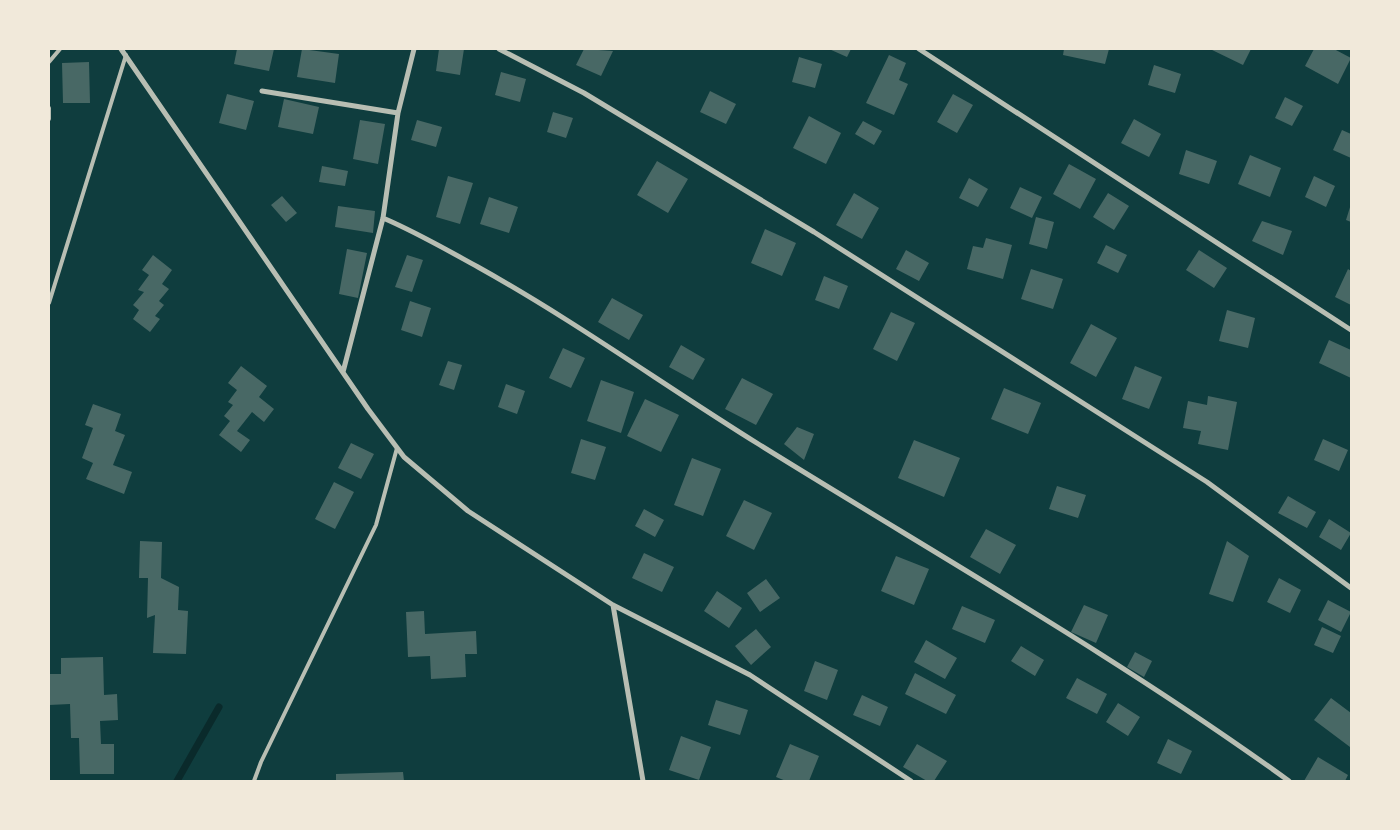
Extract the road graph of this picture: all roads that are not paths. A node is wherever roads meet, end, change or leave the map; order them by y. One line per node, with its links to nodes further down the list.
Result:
1 (60, 49): 7 (lane)
2 (121, 49): 6 (street)
3 (414, 49): 10 (street)
4 (498, 49): 17 (street)
5 (919, 49): 14 (street)
6 (126, 55): 13 (lane); 15 (street)
7 (49, 62)
8 (262, 91): 10 (street)
9 (49, 108): 11 (lane)
10 (398, 113): 12 (street)
11 (49, 119)
12 (383, 218): 15 (street); 22 (street)
13 (49, 303)
14 (1351, 330)
15 (343, 372): 16 (street)
16 (397, 448): 18 (street); 19 (lane)
17 (1351, 588)
18 (613, 605): 20 (street); 21 (street)
19 (254, 781)
20 (643, 781)
21 (911, 781)
22 (1289, 781)

